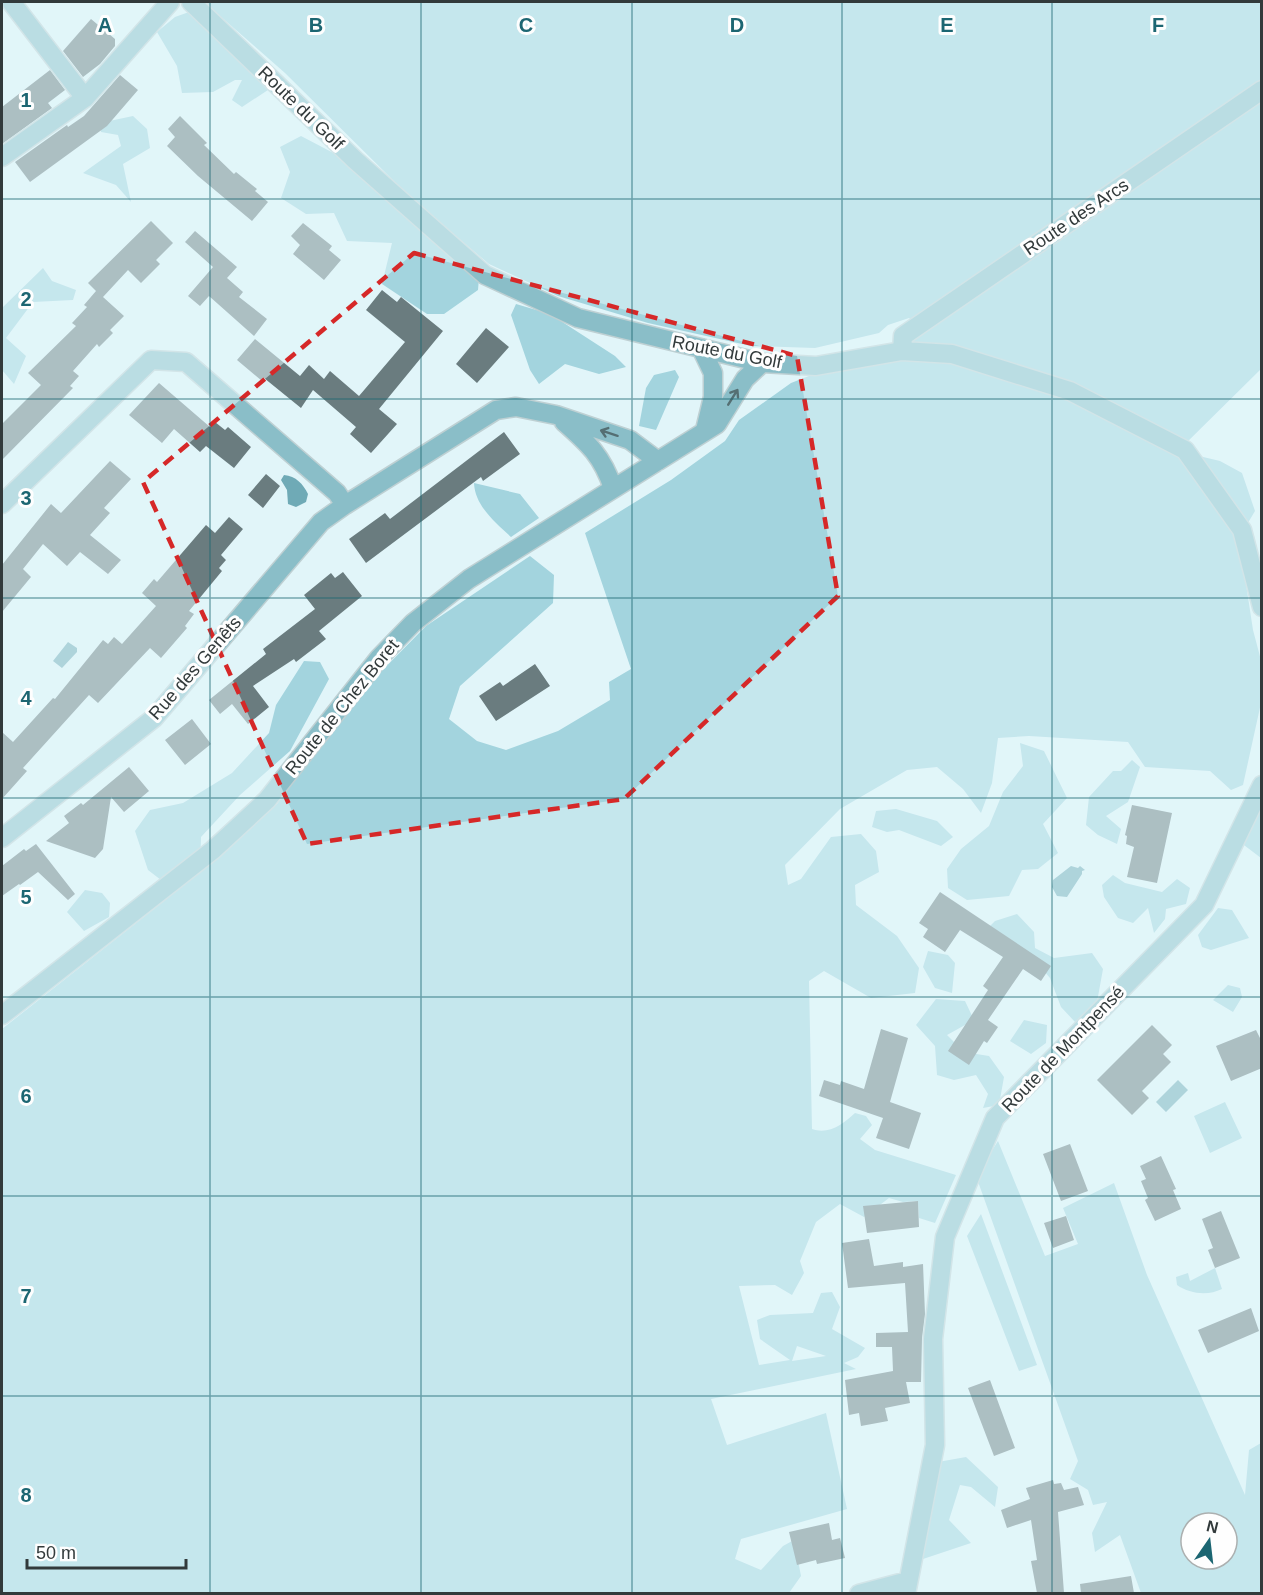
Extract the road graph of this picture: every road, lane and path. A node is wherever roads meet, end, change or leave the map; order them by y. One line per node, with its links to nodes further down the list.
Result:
1 (170, 2): 5 (street)
2 (191, 2): 7 (street, Route du Golf)
3 (12, 3): 5 (street)
4 (1262, 90): 8 (street, Route des Arcs)
5 (85, 98): 6 (street)
6 (2, 157)
7 (701, 348): 9 (street, Route du Golf); 11 (street)
8 (902, 351): 9 (street, Route du Golf); 16 (street, Route du Golf)
9 (762, 363): 11 (street, Route de Chez Boret, one-way to 9)
10 (556, 415): 12 (street, Rue des Genêts, one-way to 10); 13 (street, Rue des Genêts); 15 (street, Rue des Genêts)
11 (705, 430): 12 (street, Route de Chez Boret)
12 (658, 461): 13 (street, Route de Chez Boret)
13 (614, 488): 19 (street, Route de Chez Boret)
14 (2, 504): 15 (street)
15 (345, 505): 18 (street, Rue des Genêts)
16 (1262, 607)
17 (1262, 785): 20 (street, Route de Montpensé)
18 (2, 838)
19 (2, 1014)
20 (907, 1587): 21 (street)
21 (859, 1593)

